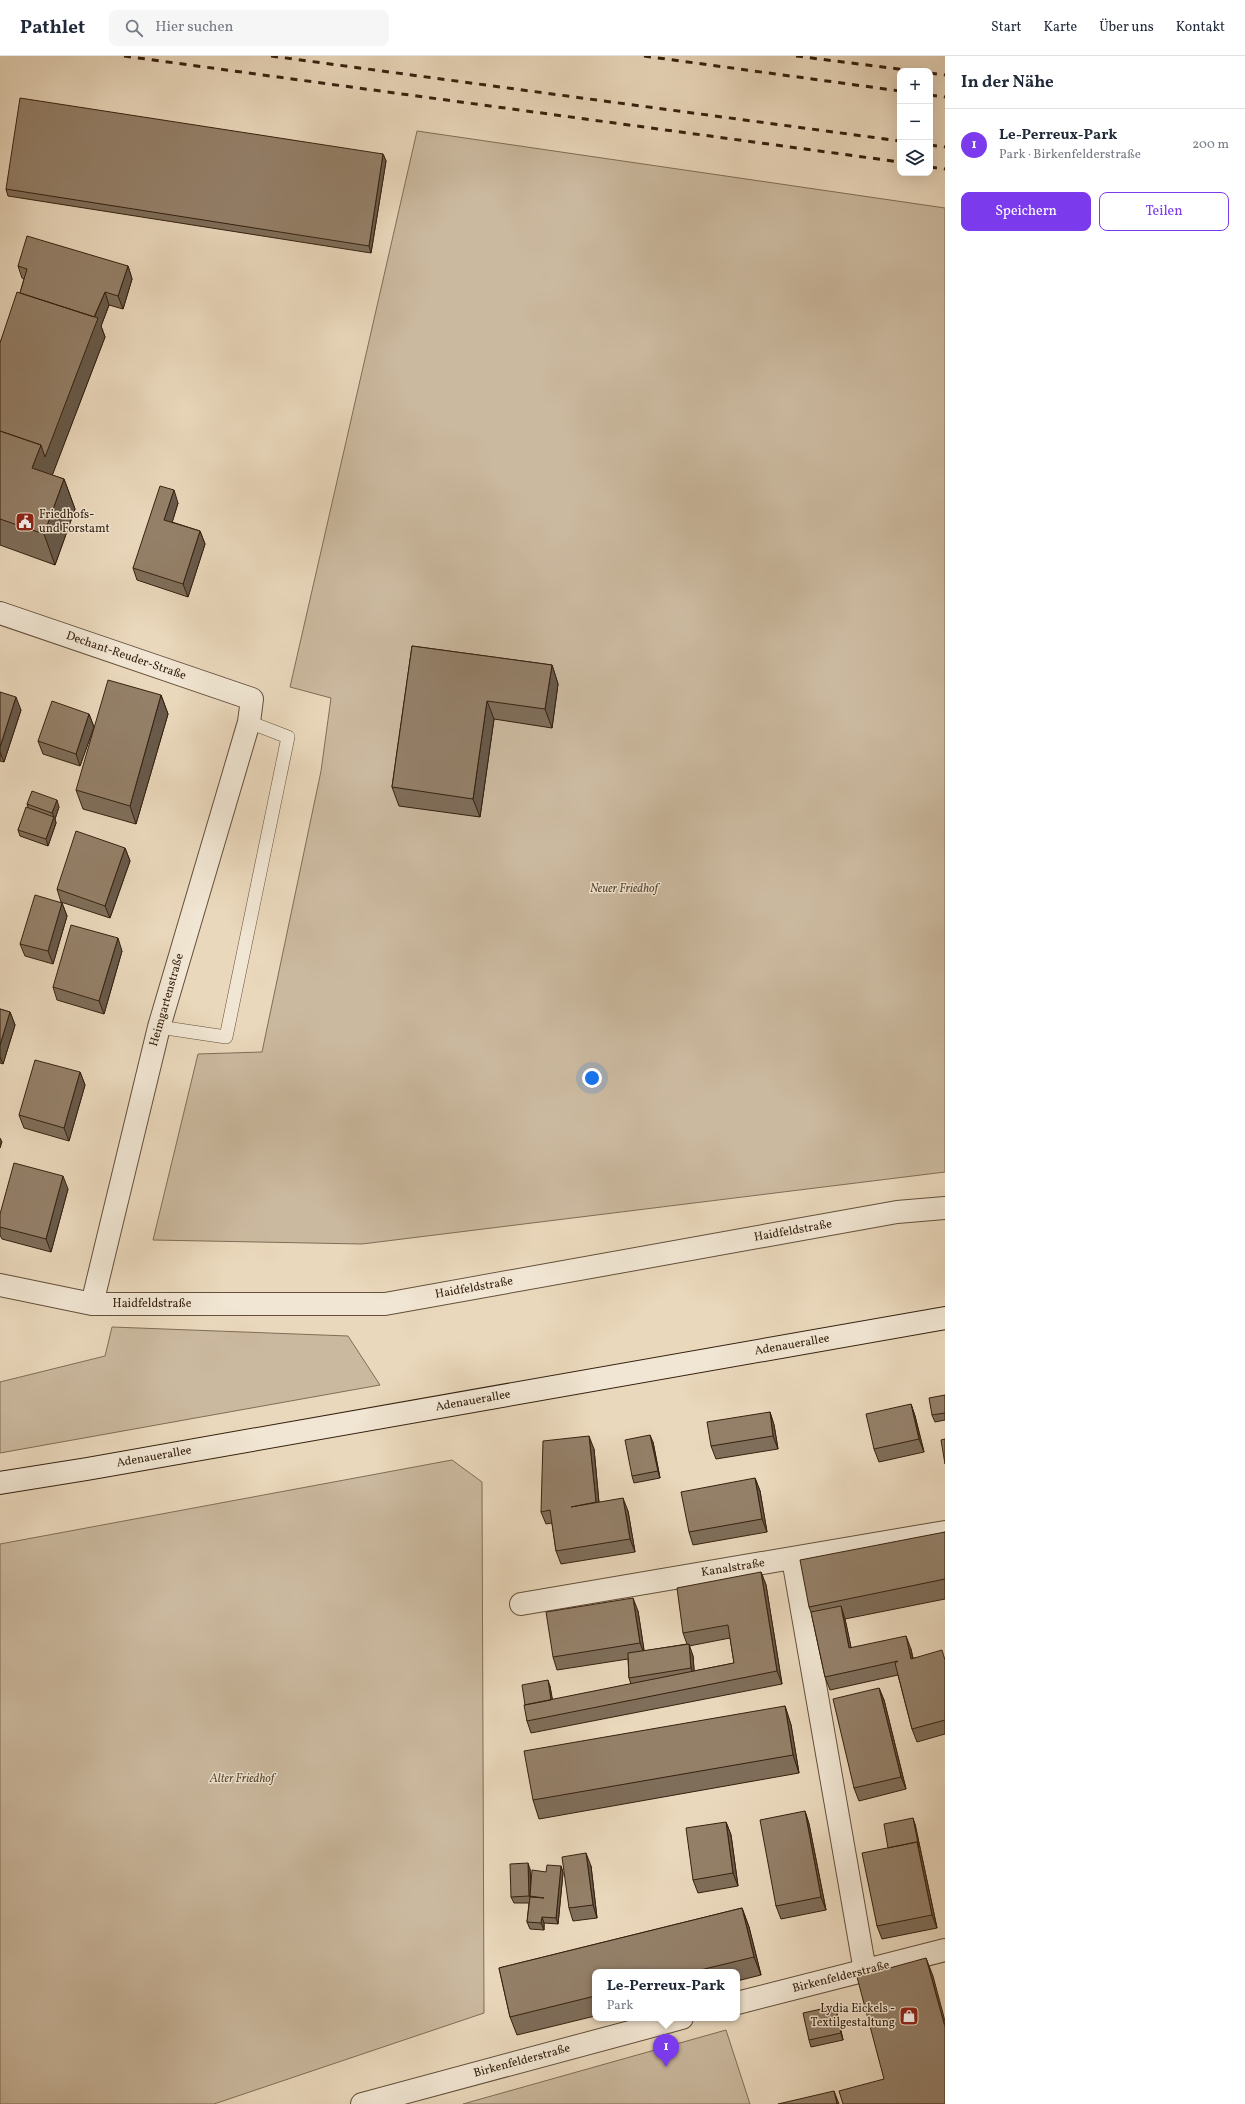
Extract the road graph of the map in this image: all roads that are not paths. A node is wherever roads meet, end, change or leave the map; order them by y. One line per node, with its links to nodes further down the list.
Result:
1 (0, 614): 2 (street, Dechant-Reuder-Straße)
2 (252, 699): 3 (street, Heimgartenstraße)
3 (249, 722): 4 (street, Heimgartenstraße); 4 (lane)
4 (159, 1027): 7 (street, Heimgartenstraße)
5 (945, 1208): 7 (street, Haidfeldstraße)
6 (0, 1285): 7 (street, Haidfeldstraße)
7 (92, 1304)
8 (945, 1318): 9 (street, Adenauerallee)
9 (0, 1483)
10 (945, 1532): 11 (street, Kanalstraße)
11 (793, 1559): 12 (street, Kanalstraße); 14 (street)
12 (521, 1604)
13 (945, 1950): 14 (street, Birkenfelderstraße)
14 (865, 1971): 15 (street, Birkenfelderstraße)
15 (740, 2003)
16 (671, 2021): 17 (street, Birkenfelderstraße)
17 (362, 2104)

